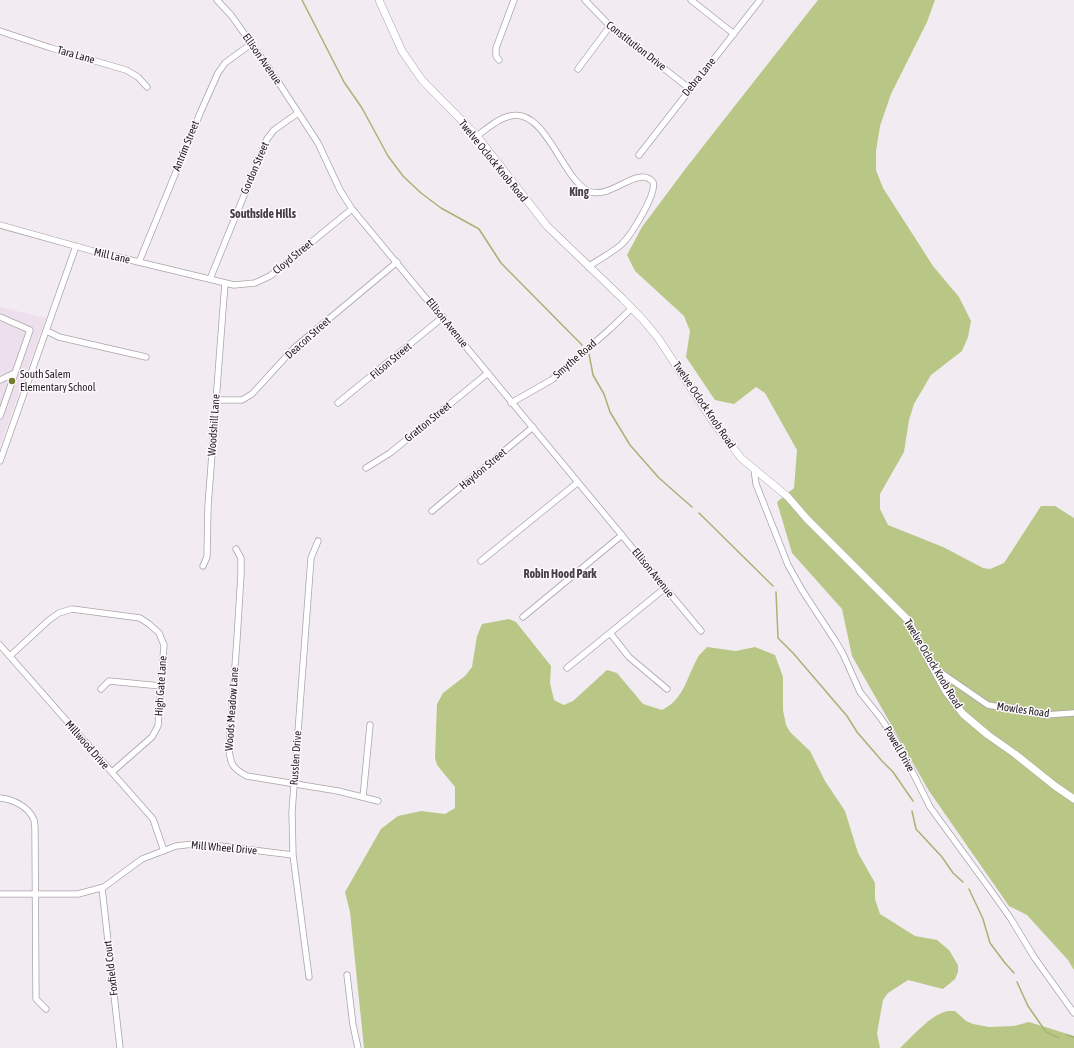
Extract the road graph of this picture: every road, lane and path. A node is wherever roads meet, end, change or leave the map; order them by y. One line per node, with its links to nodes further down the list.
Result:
1 (217, 0): 10 (street, Ellison Avenue)
2 (379, 0): 16 (street, Twelve Oclock Knob Road)
3 (514, 0): 11 (street)
4 (585, 0): 7 (street, Constitution Drive)
5 (691, 0): 9 (street)
6 (760, 0): 9 (street, Debra Lane)
7 (610, 26): 12 (street); 14 (street, Constitution Drive)
8 (0, 31): 13 (street, Tara Lane)
9 (734, 34): 14 (street, Debra Lane)
10 (251, 44): 15 (street, Ellison Avenue); 21 (street, Antrim Street)
11 (499, 60)
12 (578, 69)
13 (147, 87)
14 (690, 89): 17 (street, Debra Lane)
15 (298, 113): 18 (street, Ellison Avenue); 24 (street, Gordon Street)
16 (477, 136): 23 (street, Twelve Oclock Knob Road); 23 (street)
17 (639, 155)
18 (352, 209): 22 (street, Ellison Avenue); 25 (street, Cloyd Street)
19 (0, 225): 20 (street, Mill Lane)
20 (76, 246): 21 (street, Mill Lane); 29 (street)
21 (139, 262): 24 (street, Mill Lane)
22 (397, 262): 28 (street, Ellison Avenue); 34 (street, Deacon Street)
23 (588, 267): 26 (street, Twelve Oclock Knob Road)
24 (210, 279): 25 (street, Mill Lane)
25 (225, 283): 34 (street, Woodshill Lane)
26 (632, 308): 35 (street, Smythe Road); 41 (street, Twelve Oclock Knob Road)
27 (0, 317): 31 (street)
28 (443, 318): 32 (street, Ellison Avenue); 36 (street, Filson Street)
29 (47, 331): 30 (street); 39 (street)
30 (146, 357)
31 (15, 373): 33 (street); 37 (street)
32 (488, 373): 35 (street, Ellison Avenue); 40 (street, Gratton Street)
33 (0, 380)
34 (216, 400): 48 (street, Woodshill Lane)
35 (511, 403): 38 (street, Ellison Avenue)
36 (338, 404)
37 (0, 416)
38 (533, 427): 42 (street, Ellison Avenue); 43 (street, Haydon Street)
39 (0, 461)
40 (366, 468)
41 (754, 469): 56 (street, Twelve Oclock Knob Road); 76 (street, Powell Drive)
42 (577, 483): 44 (street, Ellison Avenue); 47 (street)
43 (432, 511)
44 (622, 535): 49 (street, Ellison Avenue); 50 (street)
45 (318, 540): 63 (street, Russlen Drive)
46 (236, 549): 63 (street, Woods Meadow Lane)
47 (481, 561)
48 (204, 566)
49 (665, 588): 51 (street, Ellison Avenue); 52 (street)
50 (523, 617)
51 (701, 631)
52 (610, 634): 55 (street); 59 (street)
53 (0, 645): 54 (street, Millwood Drive)
54 (10, 656): 57 (street, High Gate Lane); 62 (street, Millwood Drive)
55 (567, 668)
56 (934, 671): 60 (street, Mowles Road); 66 (street, Twelve Oclock Knob Road)
57 (161, 686): 58 (street); 62 (street, High Gate Lane)
58 (101, 689)
59 (667, 689)
60 (1074, 713)
61 (370, 725): 64 (street)
62 (112, 772): 68 (street, Millwood Drive)
63 (294, 783): 64 (street, Woods Meadow Lane); 69 (street, Russlen Drive)
64 (364, 797): 67 (street, Woods Meadow Lane)
65 (0, 798): 72 (street)
66 (1074, 799)
67 (378, 801)
68 (164, 851): 69 (street, Mill Wheel Drive); 70 (street, Mill Wheel Drive)
69 (293, 855): 74 (street, Russlen Drive)
70 (102, 888): 72 (street, Mill Wheel Drive); 77 (street, Foxfield Court)
71 (0, 894): 72 (street, Mill Wheel Drive)
72 (35, 894): 75 (street)
73 (347, 975): 78 (street)
74 (309, 977)
75 (46, 1009)
76 (1074, 1013)
77 (120, 1048)
78 (358, 1048)

